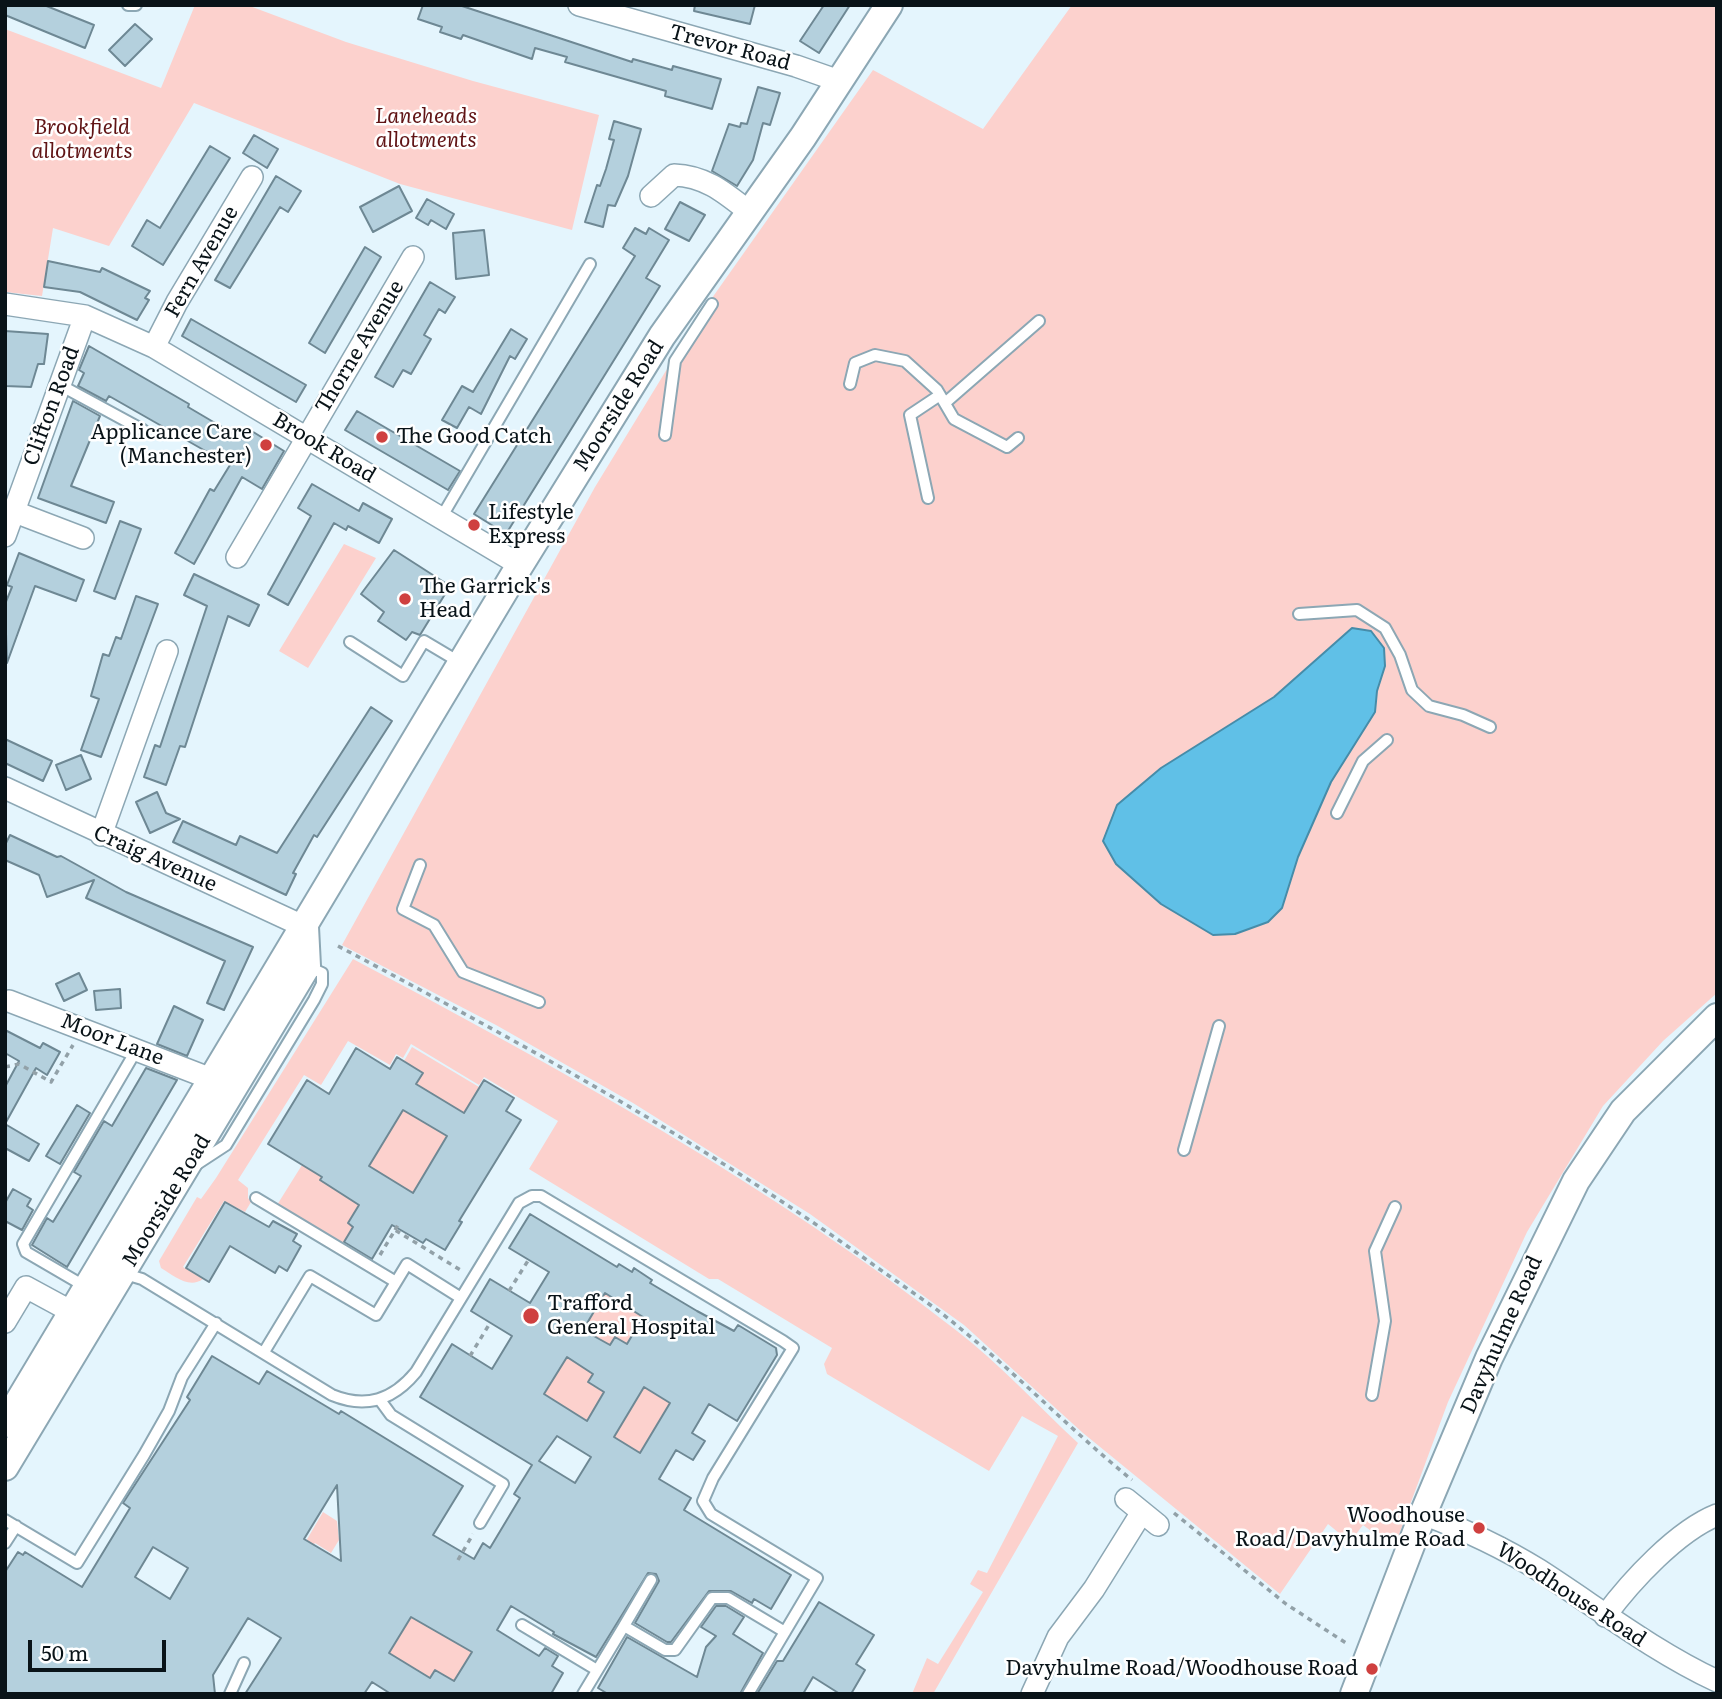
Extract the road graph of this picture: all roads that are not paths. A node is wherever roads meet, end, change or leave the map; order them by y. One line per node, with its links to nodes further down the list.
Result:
1 (128, 5): 2 (lane)
2 (136, 5)
3 (579, 5): 5 (street, Trevor Road)
4 (889, 5): 5 (street, Moorside Road)
5 (839, 81): 8 (street, Moorside Road)
6 (252, 177): 15 (street, Fern Avenue)
7 (651, 196): 8 (street)
8 (748, 211): 29 (street, Moorside Road)
9 (413, 257): 21 (street, Thorne Avenue)
10 (590, 264): 25 (lane)
11 (5, 304): 13 (street, Brook Road)
12 (712, 304): 20 (lane)
13 (85, 316): 15 (street, Brook Road); 17 (street, Clifton Road)
14 (1039, 321): 18 (lane)
15 (154, 347): 21 (street, Brook Road)
16 (850, 384): 18 (lane)
17 (60, 386): 19 (lane); 24 (street, Clifton Road)
18 (942, 399): 22 (lane); 23 (lane)
19 (143, 430)
20 (665, 435)
21 (307, 437): 25 (street, Brook Road); 28 (street, Thorne Avenue)
22 (1018, 438)
23 (928, 498)
24 (15, 512): 26 (street, Clifton Road); 27 (street)
25 (442, 518): 29 (street, Brook Road)
26 (5, 536)
27 (83, 538)
28 (237, 556)
29 (520, 565): 33 (street, Moorside Road)
30 (1299, 614): 34 (lane)
31 (349, 642): 33 (lane)
32 (167, 651): 38 (street)
33 (461, 663): 40 (street, Moorside Road)
34 (1490, 727)
35 (1387, 740): 37 (lane)
36 (5, 789): 38 (street, Craig Avenue)
37 (1337, 813)
38 (101, 835): 40 (street, Craig Avenue)
39 (420, 865): 43 (lane)
40 (305, 927): 41 (street); 47 (street, Moorside Road)
41 (307, 966): 47 (street, Moorside Road); 49 (lane)
42 (9, 1001): 46 (street, Moor Lane)
43 (539, 1002)
44 (1714, 1023): 65 (street, Davyhulme Road)
45 (1219, 1026): 48 (lane)
46 (137, 1049): 47 (street, Moor Lane); 54 (lane)
47 (224, 1085): 49 (street, Moorside Road); 54 (street, Moorside Road)
48 (1184, 1150)
49 (184, 1174): 52 (street, Moorside Road)
50 (256, 1198): 53 (lane)
51 (1395, 1207): 60 (lane)
52 (124, 1272): 54 (lane); 56 (street, Moorside Road); 58 (lane)
53 (396, 1282): 55 (lane); 59 (lane)
54 (87, 1288): 56 (street, Moorside Road)
55 (461, 1297): 61 (lane); 75 (lane)
56 (83, 1318): 57 (street); 62 (street, Moorside Road); 63 (street, Moorside Road)
57 (5, 1322)
58 (216, 1323): 59 (lane); 69 (lane)
59 (264, 1352): 61 (lane)
60 (1372, 1395)
61 (380, 1400): 68 (lane)
62 (5, 1424)
63 (5, 1467)
64 (1146, 1505): 82 (street)
65 (1423, 1514): 72 (street, Woodhouse Road); 83 (street, Davyhulme Road)
66 (1717, 1515): 72 (street)
67 (5, 1520): 69 (lane)
68 (480, 1523)
69 (16, 1527): 70 (lane)
70 (5, 1543)
71 (651, 1580): 74 (lane)
72 (1605, 1616): 78 (street, Woodhouse Road)
73 (522, 1625): 77 (lane)
74 (624, 1626): 75 (lane); 77 (lane)
75 (785, 1632): 81 (lane)
76 (244, 1663): 79 (lane)
77 (597, 1670): 80 (lane)
78 (1717, 1681)
79 (230, 1694)
80 (583, 1694)
81 (748, 1694)
82 (1032, 1694)
83 (1354, 1694)

